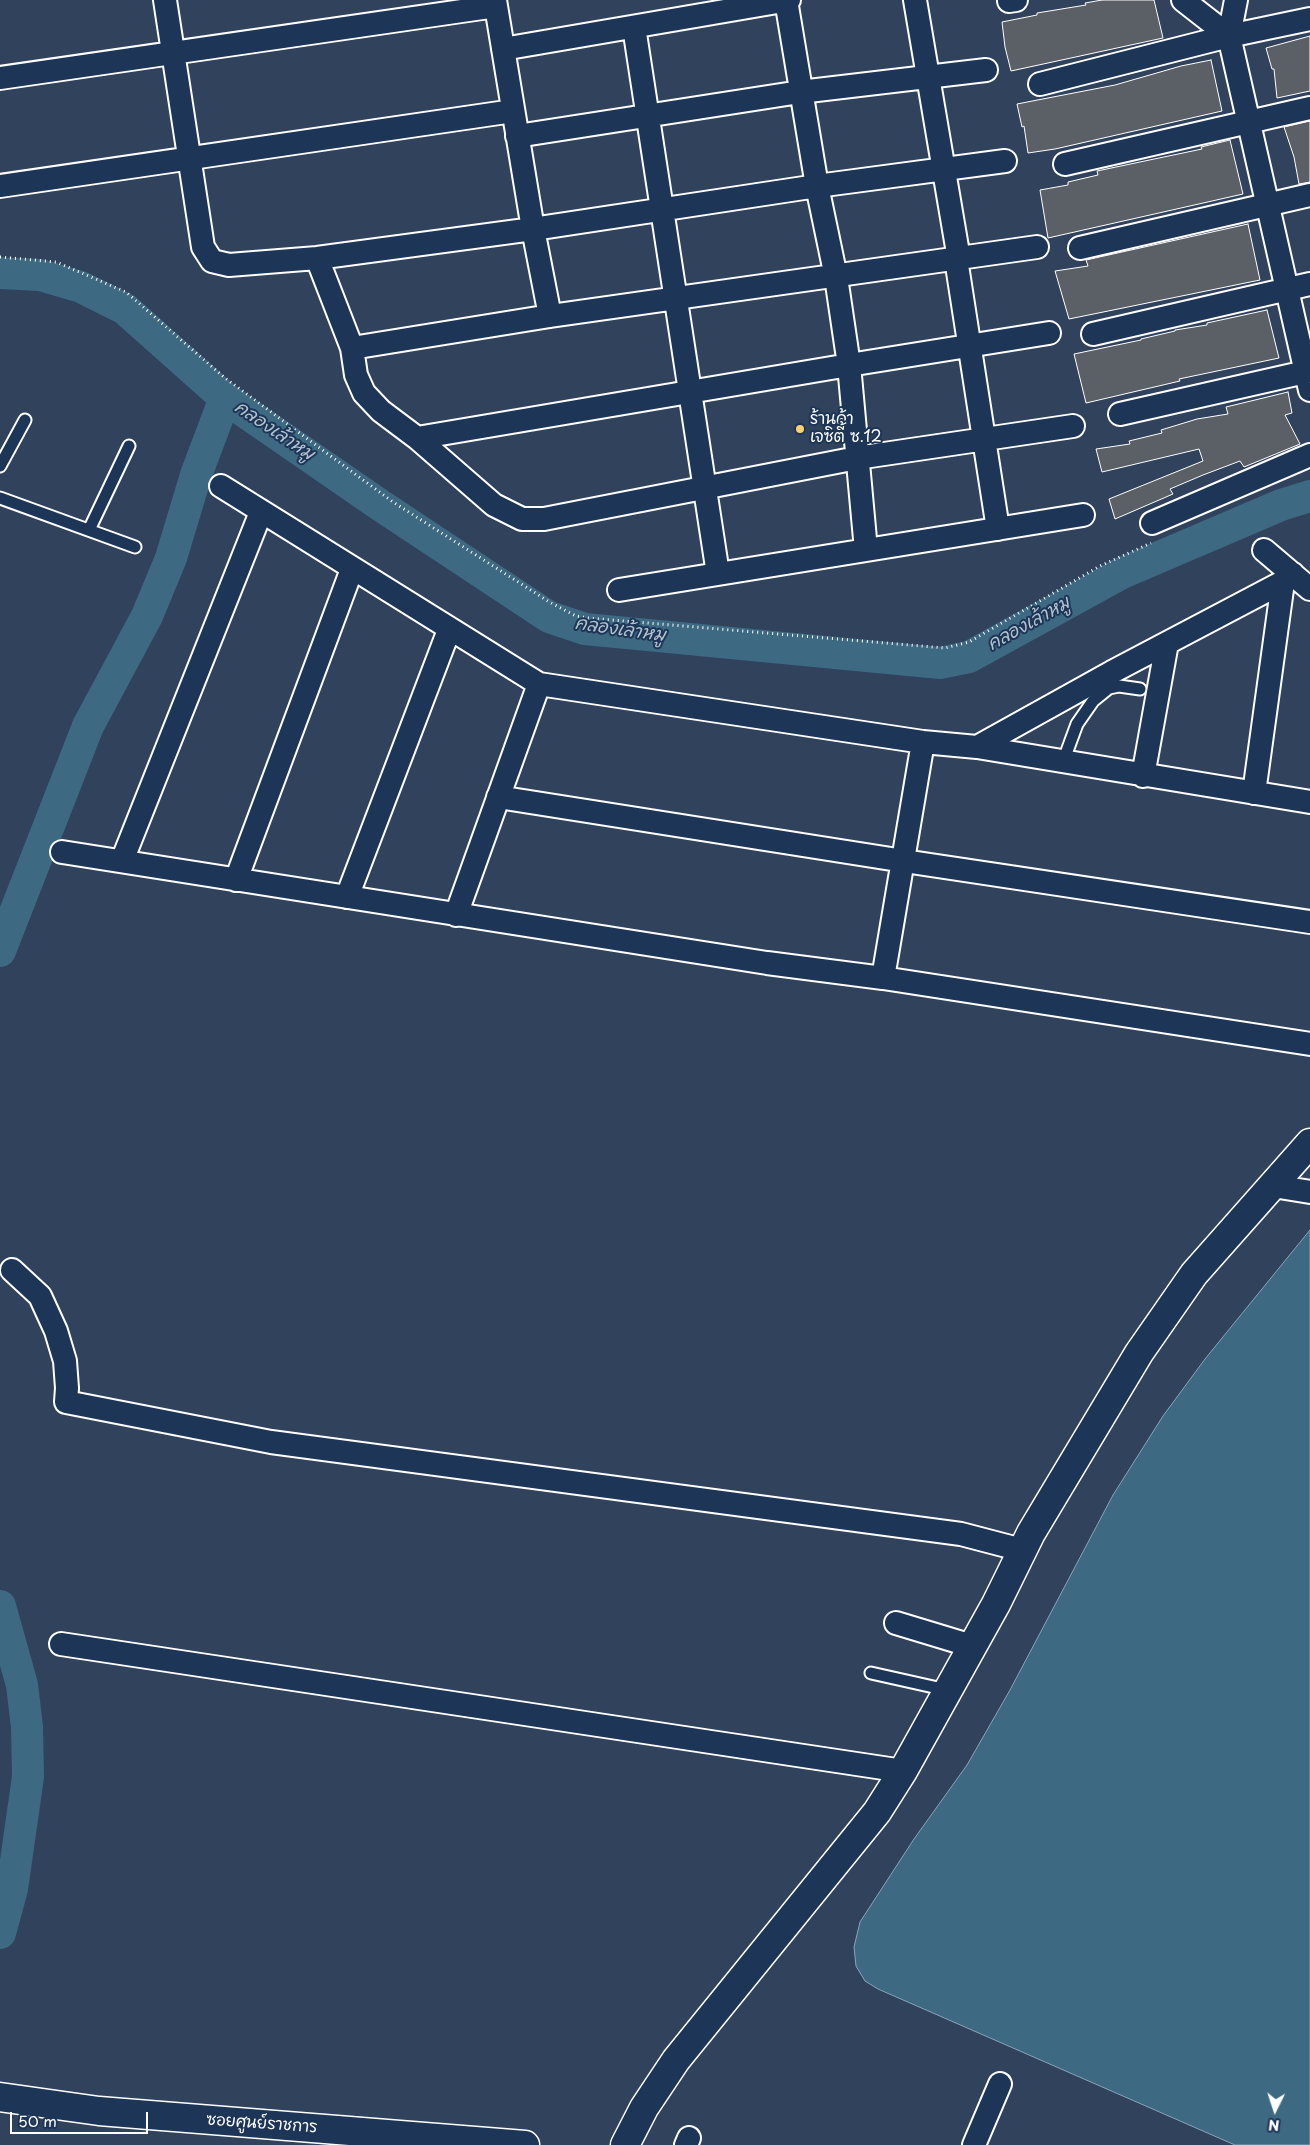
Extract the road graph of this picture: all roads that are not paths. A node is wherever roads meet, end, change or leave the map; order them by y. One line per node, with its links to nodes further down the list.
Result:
1 (164, 0): 11 (street)
2 (787, 0): 8 (street); 16 (street)
3 (915, 0): 13 (street)
4 (1183, 0): 9 (street)
5 (1236, 0): 9 (street)
6 (495, 3): 10 (street); 11 (street)
7 (1310, 19): 9 (street)
8 (634, 27): 10 (street); 19 (street)
9 (1229, 36): 15 (street); 20 (street)
10 (503, 49): 18 (street)
11 (172, 52): 14 (street); 22 (street)
12 (986, 70): 13 (street)
13 (929, 76): 16 (street); 25 (street)
14 (0, 78)
15 (1040, 84)
16 (800, 92): 19 (street); 27 (street)
17 (1310, 108): 20 (street)
18 (513, 111): 21 (street); 22 (street)
19 (648, 116): 21 (street); 30 (street)
20 (1249, 123): 24 (street); 29 (street)
21 (517, 136): 31 (street)
22 (188, 158): 26 (street); 34 (street)
23 (1005, 160): 25 (street)
24 (1065, 164)
25 (942, 169): 27 (street); 35 (street)
26 (0, 186)
27 (817, 186): 30 (street); 36 (street)
28 (1310, 195): 29 (street)
29 (1267, 204): 33 (street); 38 (street)
30 (663, 209): 31 (street); 39 (street)
31 (533, 229): 34 (street); 40 (street)
32 (1037, 247): 35 (street)
33 (1080, 248)
34 (317, 258): 44 (street)
35 (957, 259): 36 (street); 43 (street)
36 (836, 277): 39 (street); 45 (street)
37 (1310, 284): 38 (street)
38 (1287, 289): 42 (street); 46 (street)
39 (677, 298): 40 (street); 47 (street)
40 (550, 316): 44 (street)
41 (1049, 333): 43 (street)
42 (1093, 334)
43 (970, 346): 45 (street); 52 (street)
44 (352, 348): 51 (street)
45 (849, 365): 47 (street); 55 (street)
46 (1309, 378): 48 (street)
47 (690, 392): 51 (street); 58 (street)
48 (1120, 414)
49 (25, 420): 56 (lane)
50 (1073, 426): 52 (street)
51 (417, 438): 58 (street)
52 (985, 439): 55 (street); 63 (street)
53 (129, 446): 64 (lane)
54 (1310, 455): 62 (street)
55 (857, 458): 58 (street); 66 (street)
56 (0, 466)
57 (221, 486): 60 (street)
58 (705, 488): 69 (street)
59 (0, 498): 64 (lane)
60 (262, 512): 68 (street); 85 (street)
61 (1083, 515): 63 (street)
62 (1152, 522)
63 (998, 529): 66 (street)
64 (89, 530): 65 (lane)
65 (134, 547)
66 (866, 550): 69 (street)
67 (1264, 550): 70 (street)
68 (352, 569): 72 (street); 86 (street)
69 (718, 574): 71 (street)
70 (1295, 582): 73 (street); 80 (street)
71 (619, 590)
72 (449, 630): 74 (street); 87 (street)
73 (1167, 643): 77 (street); 79 (street)
74 (539, 684): 76 (street); 81 (street)
75 (1140, 689): 78 (lane)
76 (923, 742): 77 (street); 84 (street)
77 (977, 748): 78 (street)
78 (1063, 762): 79 (street)
79 (1143, 776): 80 (street)
80 (1254, 793): 82 (street)
81 (498, 797): 84 (street); 88 (street)
82 (1310, 802)
83 (62, 852): 85 (street)
84 (904, 861): 89 (street); 90 (street)
85 (122, 862): 86 (street)
86 (236, 880): 87 (street)
87 (347, 897): 88 (street)
88 (456, 914): 90 (street)
89 (1310, 922)
90 (884, 978): 91 (street)
91 (1310, 1044)
92 (1310, 1143): 93 (street)
93 (1273, 1186): 94 (street); 96 (street)
94 (1310, 1192)
95 (12, 1270): 96 (street)
96 (1022, 1550): 99 (street)
97 (896, 1623): 99 (street)
98 (61, 1644): 102 (street)
99 (972, 1646): 101 (street)
100 (871, 1674): 101 (lane)
101 (947, 1690): 102 (street)
102 (903, 1771): 106 (street)
103 (1000, 2084): 107 (street)
104 (0, 2097): 105 (street, ซอยศูนย์ราชการ)
105 (525, 2145)
106 (625, 2145)
107 (974, 2145)

